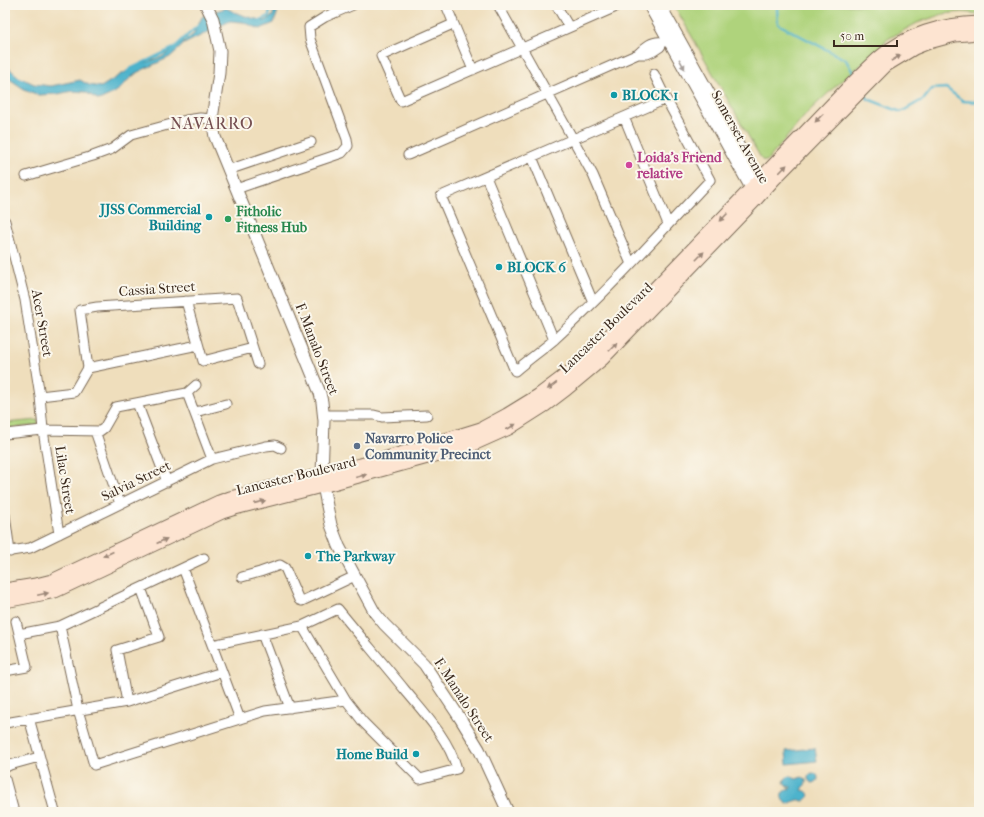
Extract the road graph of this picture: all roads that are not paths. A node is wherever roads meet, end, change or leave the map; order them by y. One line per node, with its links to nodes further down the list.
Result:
1 (353, 5): 29 (street)
2 (446, 5): 10 (street)
3 (498, 5): 14 (street)
4 (556, 5): 11 (street)
5 (649, 5): 13 (street, Somerset Avenue)
6 (660, 5): 13 (street, Somerset Avenue)
7 (207, 7): 21 (street, F. Manalo Street)
8 (615, 10): 11 (street)
9 (979, 23): 17 (main road, Lancaster Boulevard)
10 (453, 24): 15 (street); 15 (street)
11 (569, 27): 14 (street)
12 (979, 33): 17 (main road, Lancaster Boulevard, one-way to 12)
13 (670, 39): 18 (street); 30 (street, Somerset Avenue)
14 (522, 48): 15 (street); 18 (street)
15 (473, 70)
16 (654, 74): 19 (street)
17 (857, 86): 30 (main road, Lancaster Boulevard)
18 (548, 93): 22 (street); 24 (street)
19 (666, 99): 20 (street); 32 (street)
20 (624, 117): 22 (street); 32 (street)
21 (212, 118): 26 (street, F. Manalo Street); 27 (street)
22 (573, 139): 25 (street); 33 (street)
23 (311, 142): 26 (street)
24 (408, 155)
25 (532, 157): 28 (street); 35 (street)
26 (228, 170): 29 (street, F. Manalo Street)
27 (26, 176)
28 (486, 176): 36 (street); 36 (street)
29 (236, 189): 47 (street, F. Manalo Street)
30 (755, 189): 54 (main road, Lancaster Boulevard)
31 (5, 221): 43 (street, Acer Street)
32 (668, 224): 33 (street)
33 (631, 264): 35 (street)
34 (186, 301): 37 (street); 38 (street, Cassia Street); 40 (street, Cassia Street)
35 (593, 302): 36 (street)
36 (554, 340)
37 (198, 345): 38 (street); 40 (street)
38 (253, 348): 39 (street)
39 (258, 364)
40 (88, 368): 43 (street)
41 (196, 385): 42 (street)
42 (187, 393): 44 (street); 46 (street)
43 (40, 396): 49 (street, Acer Street)
44 (137, 403): 50 (street); 55 (street)
45 (226, 404): 46 (street)
46 (195, 412): 53 (street)
47 (323, 415): 48 (street); 54 (street, F. Manalo Street)
48 (427, 415)
49 (43, 430): 50 (street); 51 (street); 58 (street, Lilac Street)
50 (95, 431): 56 (street)
51 (5, 434)
52 (281, 448): 53 (street, Salvia Street)
53 (212, 459): 55 (street, Salvia Street)
54 (323, 480): 62 (street, F. Manalo Street); 65 (main road, Lancaster Boulevard, one-way to 65); 66 (main road, Lancaster Boulevard, one-way to 54)
55 (166, 482): 56 (street, Salvia Street)
56 (120, 504): 58 (street, Salvia Street)
57 (5, 515): 59 (street)
58 (59, 534): 59 (street, Salvia Street)
59 (7, 552)
60 (204, 558): 61 (street)
61 (183, 568): 64 (street); 72 (street)
62 (355, 576): 63 (street); 87 (street, F. Manalo Street)
63 (242, 577)
64 (141, 588): 68 (street); 76 (street)
65 (5, 590)
66 (5, 601)
67 (16, 621): 70 (street)
68 (60, 626): 70 (street); 78 (street)
69 (302, 626): 71 (street); 75 (street); 75 (street)
70 (19, 634): 73 (street)
71 (262, 634): 72 (street); 77 (street)
72 (212, 644): 74 (street)
73 (5, 671)
74 (222, 672): 76 (street); 80 (street)
75 (346, 700): 77 (street)
76 (126, 702): 78 (street)
77 (290, 708): 80 (street)
78 (78, 710): 79 (street); 80 (street)
79 (29, 718): 81 (street); 82 (street)
80 (240, 719)
81 (5, 723)
82 (40, 758): 83 (street); 86 (street)
83 (5, 768)
84 (5, 779): 85 (street)
85 (14, 812)
86 (54, 812)
87 (508, 812)

